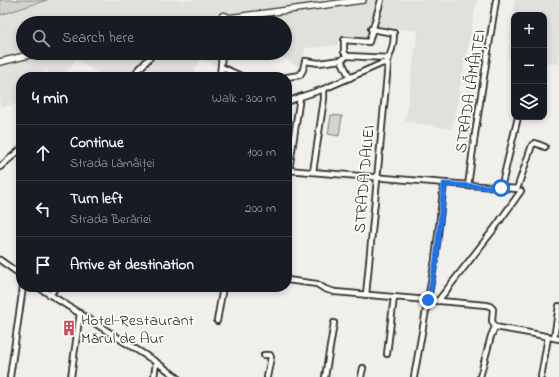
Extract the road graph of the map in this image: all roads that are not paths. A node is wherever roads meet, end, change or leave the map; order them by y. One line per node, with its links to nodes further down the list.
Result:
1 (363, 0): 4 (main road)
2 (381, 0): 5 (street)
3 (496, 0): 31 (street, STRADA LĂMÂIȚEI)
4 (257, 16)
5 (371, 29): 6 (street); 12 (street, STRADA DALIEI)
6 (347, 56): 10 (street); 12 (street)
7 (16, 58): 11 (main road)
8 (148, 60): 14 (street)
9 (222, 60): 13 (street)
10 (341, 60): 17 (street); 18 (street)
11 (0, 62)
12 (388, 62): 18 (street); 29 (street, STRADA DALIEI)
13 (221, 67): 15 (street); 16 (street)
14 (137, 72)
15 (220, 72)
16 (232, 72)
17 (292, 76)
18 (350, 78): 19 (street)
19 (324, 89): 20 (street); 28 (street)
20 (300, 97): 21 (street); 23 (street)
21 (292, 100)
22 (517, 120): 32 (street)
23 (292, 146)
24 (546, 147): 33 (street)
25 (16, 153): 26 (street)
26 (0, 167)
27 (292, 170): 28 (street)
28 (313, 172): 29 (street)
29 (376, 178): 30 (street); 42 (street, STRADA DALIEI)
30 (444, 184): 31 (street); 44 (street)
31 (468, 186): 32 (street)
32 (501, 188): 33 (street)
33 (519, 190): 45 (street)
34 (0, 260): 35 (street)
35 (16, 272)
36 (292, 281): 42 (street)
37 (22, 292): 57 (street)
38 (46, 292): 41 (street)
39 (52, 292): 41 (street)
40 (222, 292): 48 (street)
41 (50, 295): 47 (street)
42 (366, 295): 43 (street)
43 (394, 297): 44 (street); 53 (street)
44 (428, 300): 45 (street); 64 (street)
45 (438, 301): 50 (street)
46 (559, 306): 52 (street)
47 (80, 313): 55 (street); 58 (street)
48 (217, 321)
49 (334, 323): 62 (street)
50 (495, 327): 51 (street); 65 (street)
51 (548, 337): 52 (street); 66 (street)
52 (556, 339)
53 (386, 354)
54 (264, 355): 61 (street)
55 (156, 362): 59 (street); 60 (street)
56 (363, 368): 63 (street)
57 (10, 377)
58 (71, 377)
59 (154, 377)
60 (177, 377)
61 (267, 377)
62 (325, 377)
63 (361, 377)
64 (414, 377)
65 (480, 377)
66 (541, 377)

